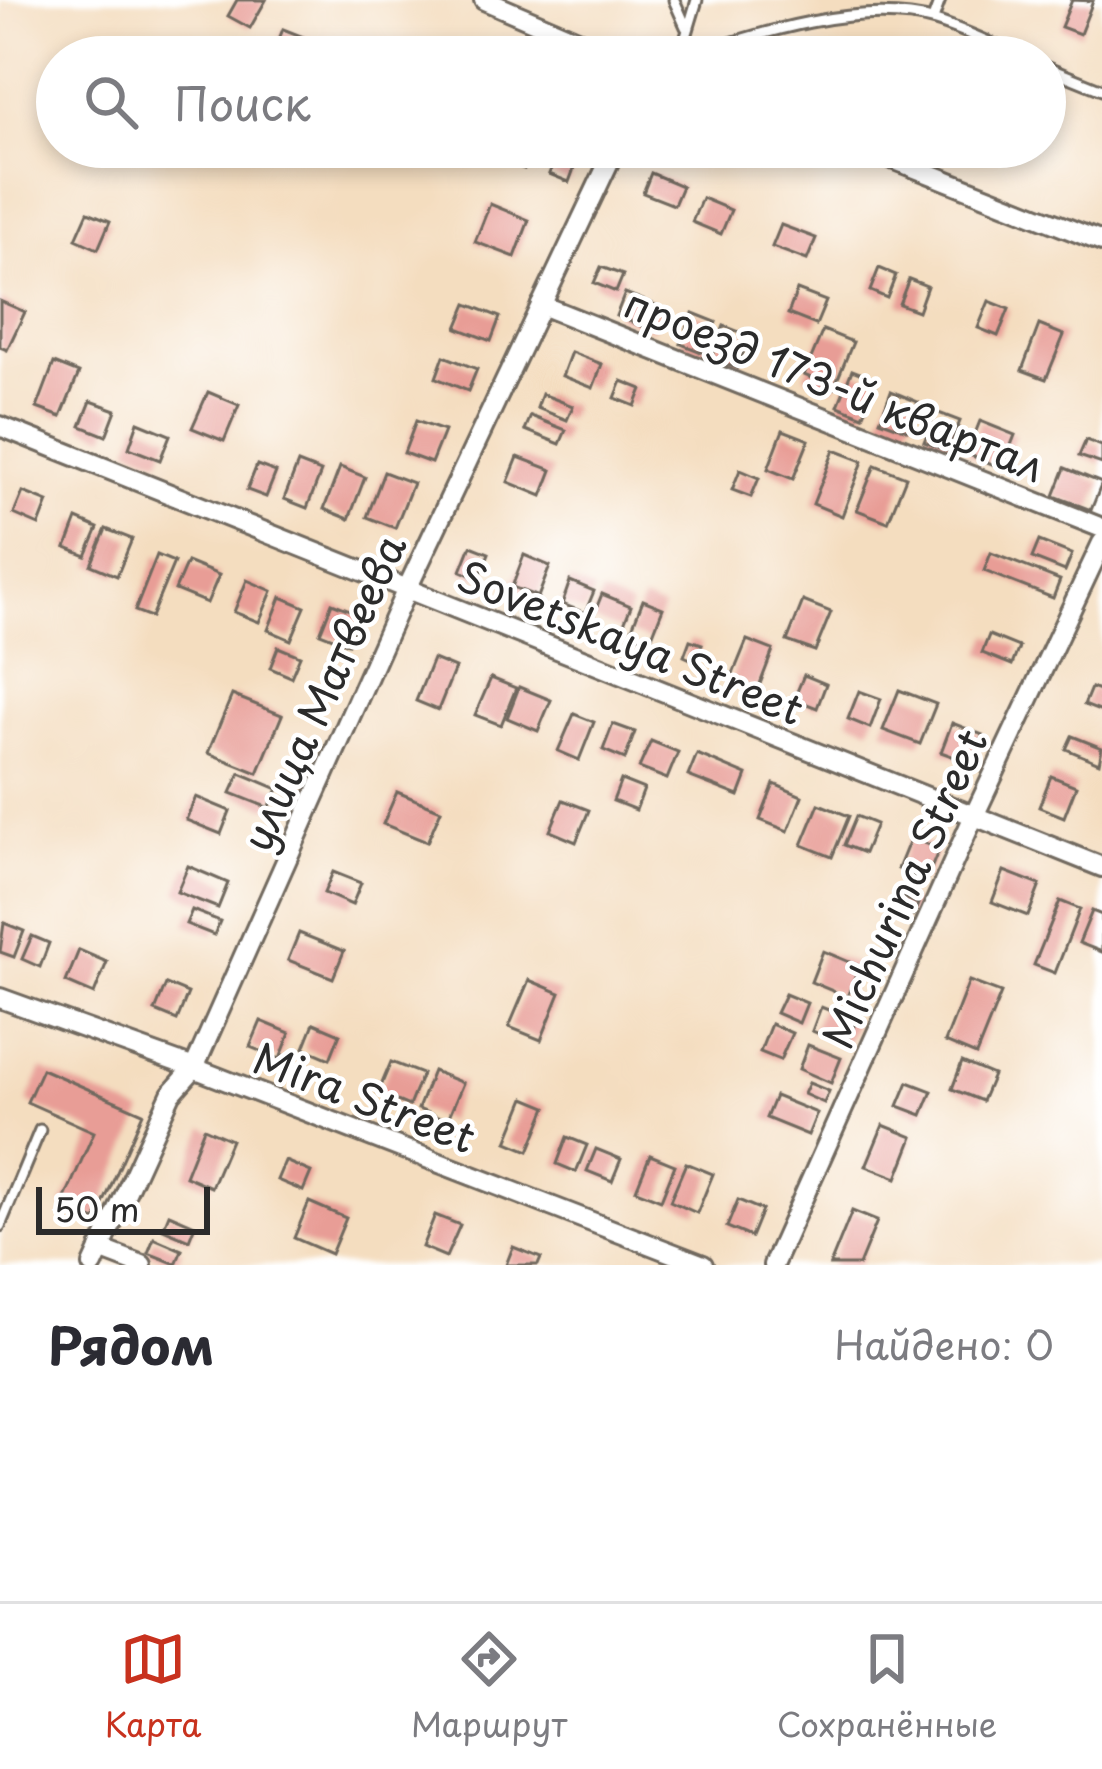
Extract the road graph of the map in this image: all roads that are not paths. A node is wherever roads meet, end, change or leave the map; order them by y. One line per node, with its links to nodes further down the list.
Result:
1 (484, 0): 7 (street)
2 (674, 0): 6 (lane)
3 (698, 0): 6 (lane)
4 (940, 0): 5 (lane)
5 (932, 20): 9 (lane); 10 (lane)
6 (686, 27): 8 (lane)
7 (568, 36)
8 (685, 36)
9 (762, 36)
10 (971, 36)
11 (1066, 75): 12 (lane)
12 (1102, 90)
13 (606, 168): 16 (street, улица Матвеева)
14 (915, 168): 15 (street)
15 (1102, 242)
16 (541, 305): 18 (street, проезд 173-й квартал); 20 (street, улица Матвеева)
17 (0, 426): 20 (street, Sovetskaya Street)
18 (1102, 528)
19 (1102, 543): 21 (street, Michurina Street)
20 (406, 591): 21 (street, Sovetskaya Street); 24 (street, улица Матвеева)
21 (974, 816): 22 (street, Sovetskaya Street); 30 (street, Michurina Street)
22 (1102, 867)
23 (0, 998): 24 (street, Mira Street)
24 (194, 1068): 27 (street, улица Матвеева); 29 (street, Mira Street)
25 (40, 1130): 26 (lane)
26 (0, 1226)
27 (96, 1257): 28 (street)
28 (142, 1265)
29 (703, 1265)
30 (773, 1265)

